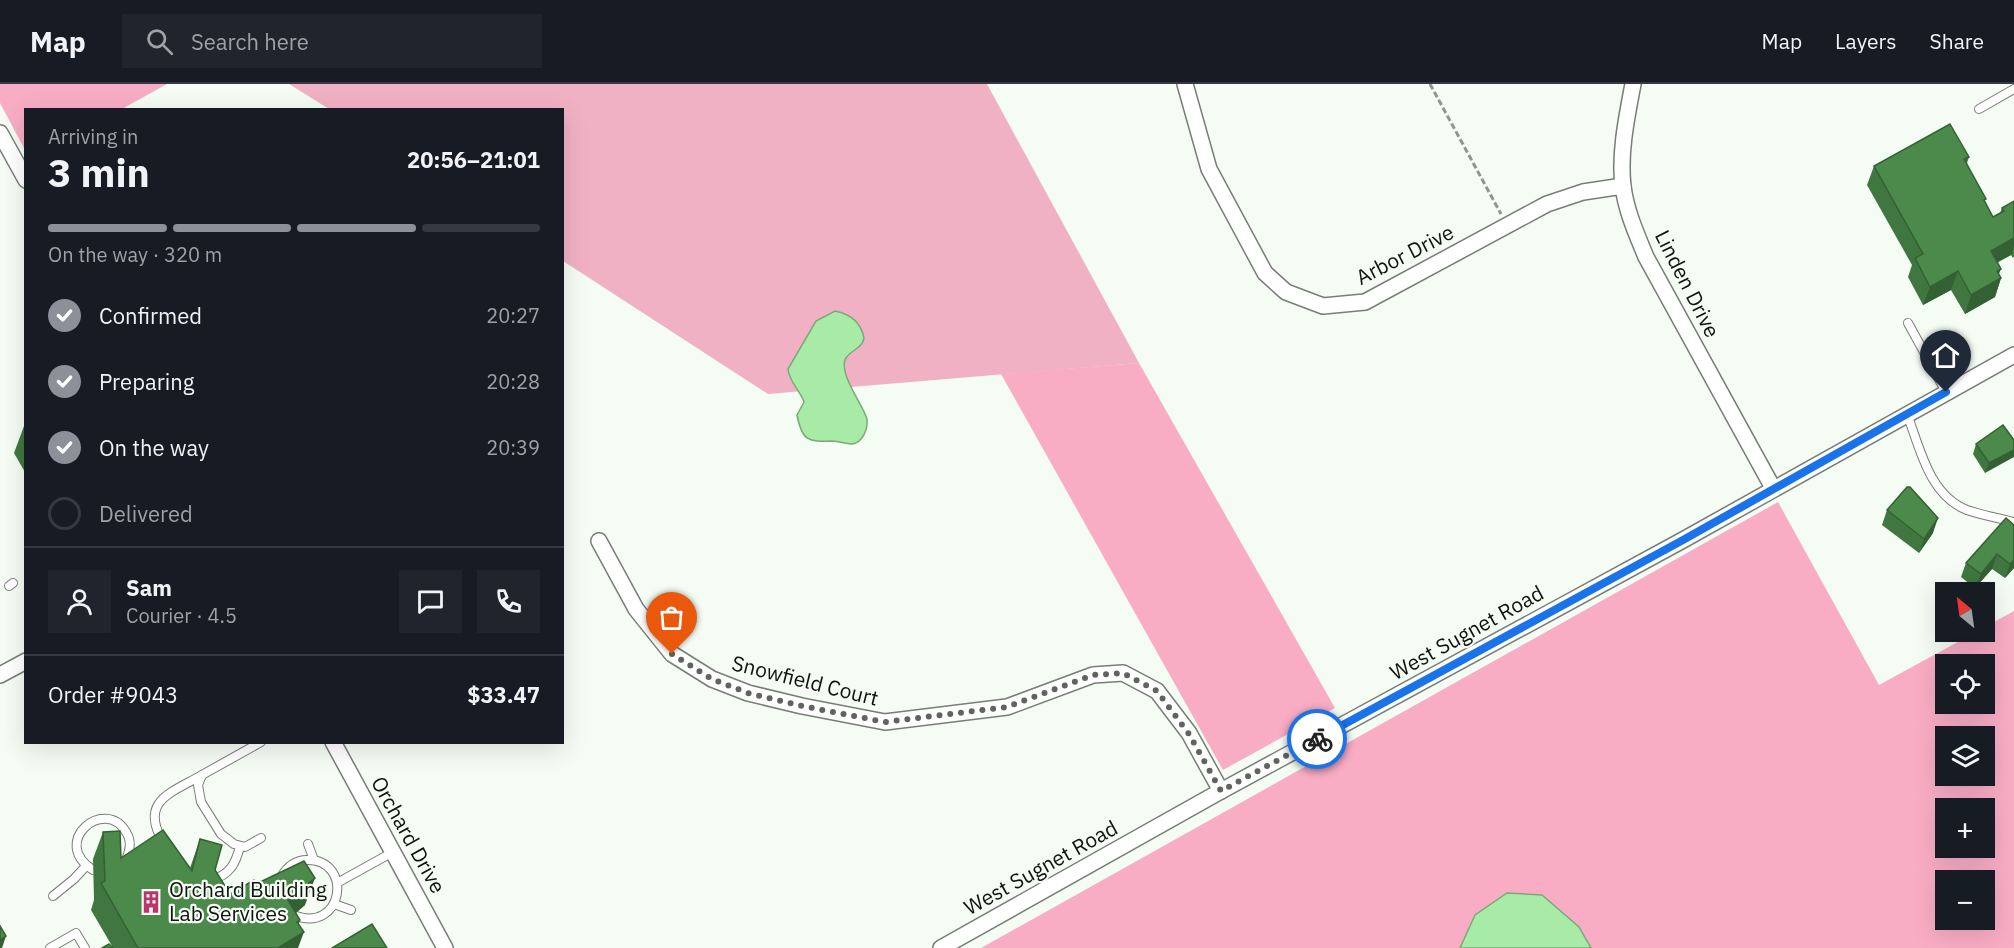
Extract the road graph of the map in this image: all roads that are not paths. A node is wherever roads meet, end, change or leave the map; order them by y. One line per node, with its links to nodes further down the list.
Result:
1 (1185, 84): 7 (street, Arbor Drive)
2 (1633, 84): 7 (street, Linden Drive)
3 (2014, 89): 4 (lane)
4 (1979, 109)
5 (0, 133): 6 (street)
6 (24, 176)
7 (1623, 186): 12 (street, Linden Drive)
8 (1908, 322): 10 (lane)
9 (2014, 355): 10 (street, West Sugnet Road)
10 (1946, 392): 11 (street, West Sugnet Road)
11 (1907, 414): 12 (street, West Sugnet Road); 13 (lane)
12 (1773, 488): 20 (street, West Sugnet Road)
13 (2013, 522)
14 (599, 541): 20 (street, Snowfield Court)
15 (24, 662): 16 (street)
16 (0, 675)
17 (257, 744): 19 (lane)
18 (334, 744): 25 (street, Orchard Drive)
19 (202, 775): 23 (lane); 24 (lane)
20 (1221, 791): 38 (street, West Sugnet Road)
21 (261, 838): 23 (lane)
22 (308, 843): 26 (lane)
23 (240, 846): 28 (lane)
24 (167, 849)
25 (393, 852): 29 (lane); 37 (street, Orchard Drive)
26 (314, 860): 29 (lane); 30 (lane)
27 (119, 867): 31 (lane)
28 (210, 880)
29 (337, 883): 32 (lane)
30 (279, 885)
31 (53, 896)
32 (334, 904): 33 (lane); 34 (lane)
33 (351, 910)
34 (293, 915)
35 (50, 948): 36 (lane)
36 (85, 948)
37 (445, 948)
38 (941, 948)

